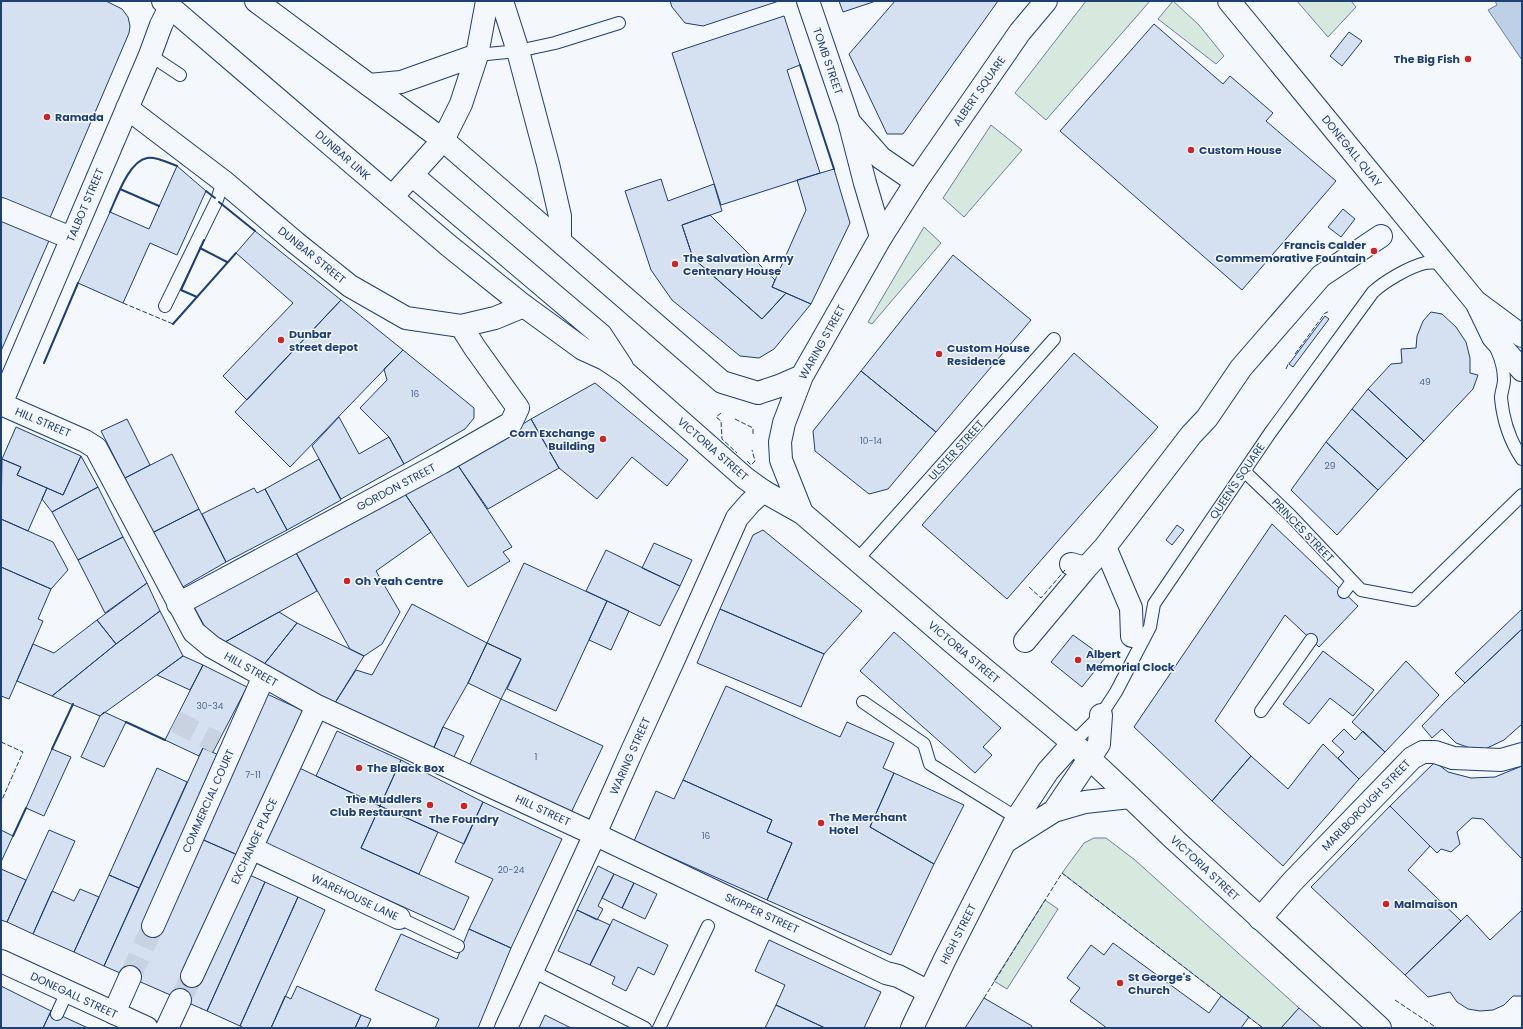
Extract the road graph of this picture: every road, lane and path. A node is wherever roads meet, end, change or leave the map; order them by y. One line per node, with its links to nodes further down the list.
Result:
1 (256, 1): 15 (street)
2 (487, 1): 12 (street)
3 (502, 1): 10 (street)
4 (808, 1): 17 (street, TOMB STREET)
5 (1046, 1): 21 (street, ALBERT SQUARE)
6 (1229, 1): 13 (street, DONEGALL QUAY)
7 (1243, 1): 13 (street)
8 (167, 4): 11 (street, TALBOT STREET); 22 (street, DUNBAR LINK)
9 (619, 23): 10 (lane)
10 (518, 51): 12 (lane); 27 (street)
11 (150, 55): 14 (lane); 16 (street, TALBOT STREET)
12 (477, 56): 15 (street); 18 (street)
13 (1288, 72): 28 (street, DONEGALL QUAY)
14 (180, 75)
15 (369, 85): 18 (street)
16 (127, 108): 20 (street, DUNBAR STREET); 26 (street, TALBOT STREET)
17 (849, 122): 21 (street, TOMB STREET); 25 (street, TOMB STREET)
18 (443, 140): 19 (street); 27 (street)
19 (412, 175): 22 (street); 37 (street)
20 (223, 181): 30 (lane); 32 (street, DUNBAR STREET)
21 (916, 182): 25 (street, WARING STREET)
22 (392, 197): 31 (street, DUNBAR LINK)
23 (1, 208): 26 (street)
24 (1381, 236): 45 (street)
25 (881, 237): 38 (street, WARING STREET)
26 (71, 238): 39 (street, TALBOT STREET)
27 (560, 240): 38 (street)
28 (1444, 263): 29 (street, DONEGALL QUAY); 41 (lane, QUEEN'S SQUARE)
29 (1475, 301): 33 (street, DONEGALL QUAY); 34 (street, DONEGALL QUAY)
30 (165, 306)
31 (524, 306): 32 (street, DUNBAR STREET); 37 (street, VICTORIA STREET)
32 (461, 326): 49 (street, GORDON STREET)
33 (1522, 336)
34 (1493, 337): 36 (street, DONEGALL QUAY); 40 (lane)
35 (1054, 339): 46 (lane, ULSTER STREET)
36 (1522, 370)
37 (626, 373): 42 (street, VICTORIA STREET)
38 (802, 376): 44 (street, WARING STREET)
39 (1, 404): 49 (street, HILL STREET)
40 (1522, 459)
41 (1244, 471): 47 (lane, PRINCES STREET); 57 (lane, QUEEN'S SQUARE)
42 (763, 491): 44 (street, VICTORIA STREET); 64 (street, WARING STREET)
43 (1522, 495): 47 (lane, PRINCES STREET)
44 (802, 513): 46 (street, VICTORIA STREET)
45 (1105, 547): 50 (street); 52 (street)
46 (857, 560): 58 (street, VICTORIA STREET)
47 (1352, 581): 48 (lane)
48 (1344, 592)
49 (178, 604): 53 (street, HILL STREET)
50 (1132, 636)
51 (1311, 640): 56 (lane)
52 (1025, 641)
53 (264, 676): 55 (street, HILL STREET); 69 (street, COMMERCIAL COURT)
54 (863, 702): 63 (lane)
55 (317, 706): 64 (street, HILL STREET); 66 (street, EXCHANGE PLACE)
56 (1261, 711)
57 (1101, 715): 58 (lane, QUEEN'S SQUARE); 60 (street)
58 (1073, 743): 60 (street, VICTORIA STREET); 63 (street, HIGH STREET)
59 (1522, 754): 68 (street, MARLBOROUGH STREET)
60 (1090, 758): 61 (street, VICTORIA STREET); 62 (street)
61 (1130, 797): 62 (street); 68 (street, VICTORIA STREET)
62 (1054, 811): 65 (street)
63 (1017, 818): 65 (street, HIGH STREET)
64 (595, 834): 73 (street, WARING STREET); 77 (street, SKIPPER STREET)
65 (1005, 842): 77 (street, HIGH STREET)
66 (251, 848): 67 (street, WAREHOUSE LANE); 74 (street, EXCHANGE PLACE)
67 (399, 918): 71 (lane, WAREHOUSE LANE)
68 (1260, 919): 87 (street, VICTORIA STREET)
69 (153, 926)
70 (708, 926): 85 (lane)
71 (458, 946)
72 (1, 961): 76 (street, DONEGALL STREET)
73 (526, 975): 83 (street, WARING STREET); 84 (lane)
74 (192, 976)
75 (130, 977): 79 (street)
76 (67, 992): 79 (street, DONEGALL STREET); 80 (lane)
77 (929, 992): 86 (street, HIGH STREET)
78 (180, 1000): 82 (street)
79 (114, 1013): 81 (street, DONEGALL STREET)
80 (57, 1014)
81 (147, 1028)
82 (167, 1028)
83 (506, 1028)
84 (645, 1028)
85 (659, 1028)
86 (913, 1028)
87 (1380, 1028)

